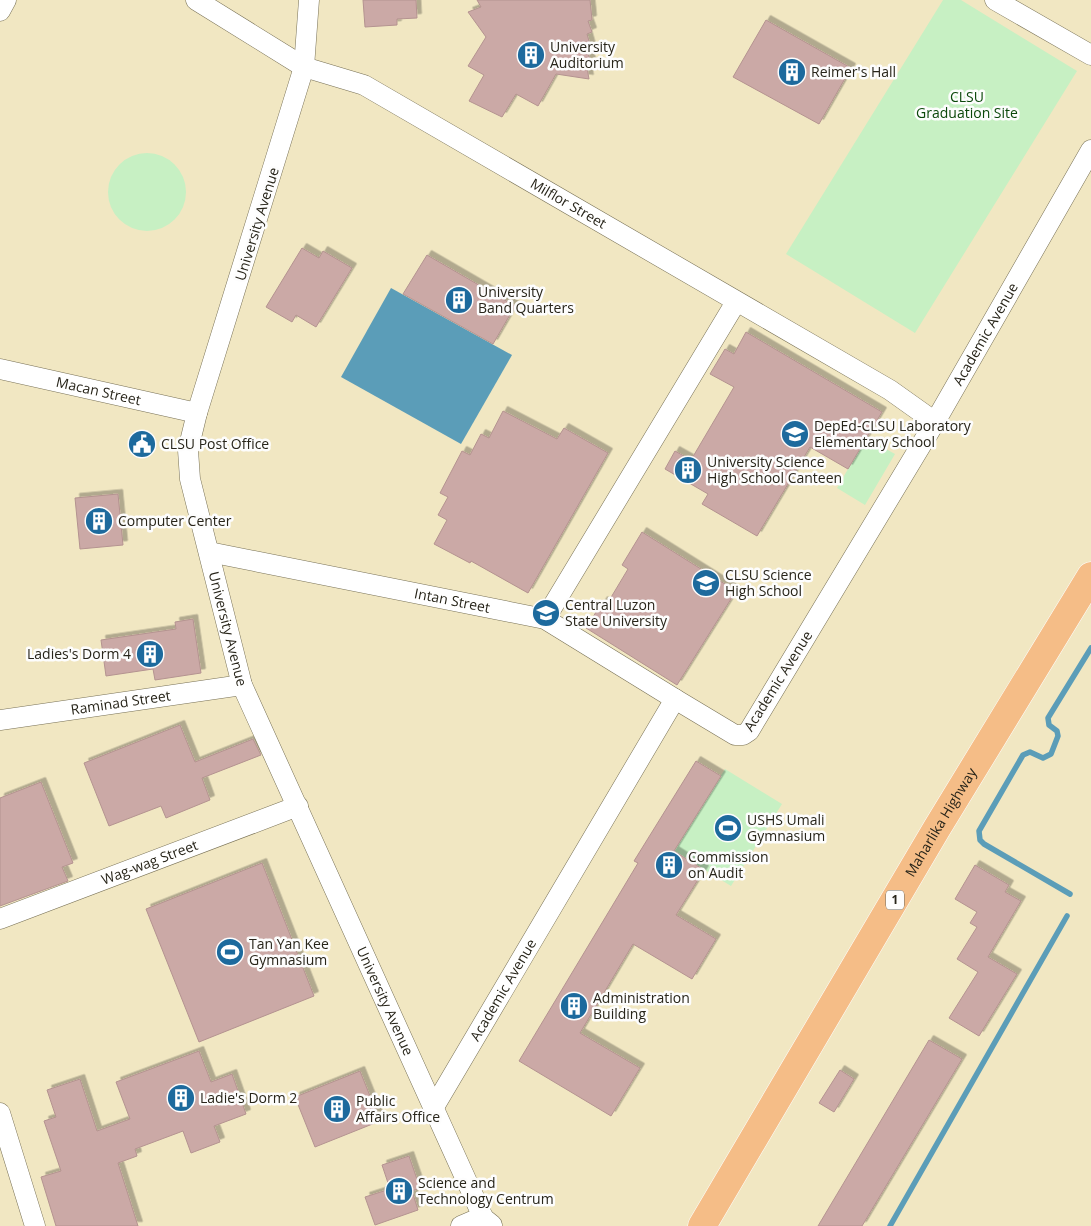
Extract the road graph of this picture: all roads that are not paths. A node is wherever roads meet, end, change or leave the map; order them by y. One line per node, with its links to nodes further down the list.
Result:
1 (6, 0): 5 (street)
2 (196, 0): 7 (street, Milflor Street)
3 (309, 0): 7 (street, University Avenue)
4 (996, 0): 6 (street)
5 (0, 11)
6 (1091, 55)
7 (304, 67): 9 (street, Milflor Street); 11 (street, University Avenue)
8 (1091, 150): 12 (street, Academic Avenue)
9 (736, 302): 12 (street, Milflor Street); 15 (street)
10 (0, 369): 11 (street, Macan Street)
11 (197, 413): 13 (street, University Avenue)
12 (935, 422): 17 (street, Academic Avenue)
13 (209, 552): 15 (street, Intan Street); 16 (street, University Avenue)
14 (1091, 576): 26 (highway, Maharlika Highway / 1)
15 (545, 620): 17 (street, Intan Street)
16 (242, 685): 18 (street, Raminad Street); 19 (street, University Avenue)
17 (675, 699): 21 (street, Academic Avenue)
18 (0, 720)
19 (298, 806): 20 (street, Wag-wag Street); 21 (street, University Avenue)
20 (0, 919)
21 (434, 1108): 23 (street, University Avenue)
22 (0, 1113): 24 (street)
23 (487, 1223): 25 (street)
24 (35, 1226)
25 (461, 1226)
26 (702, 1226)

